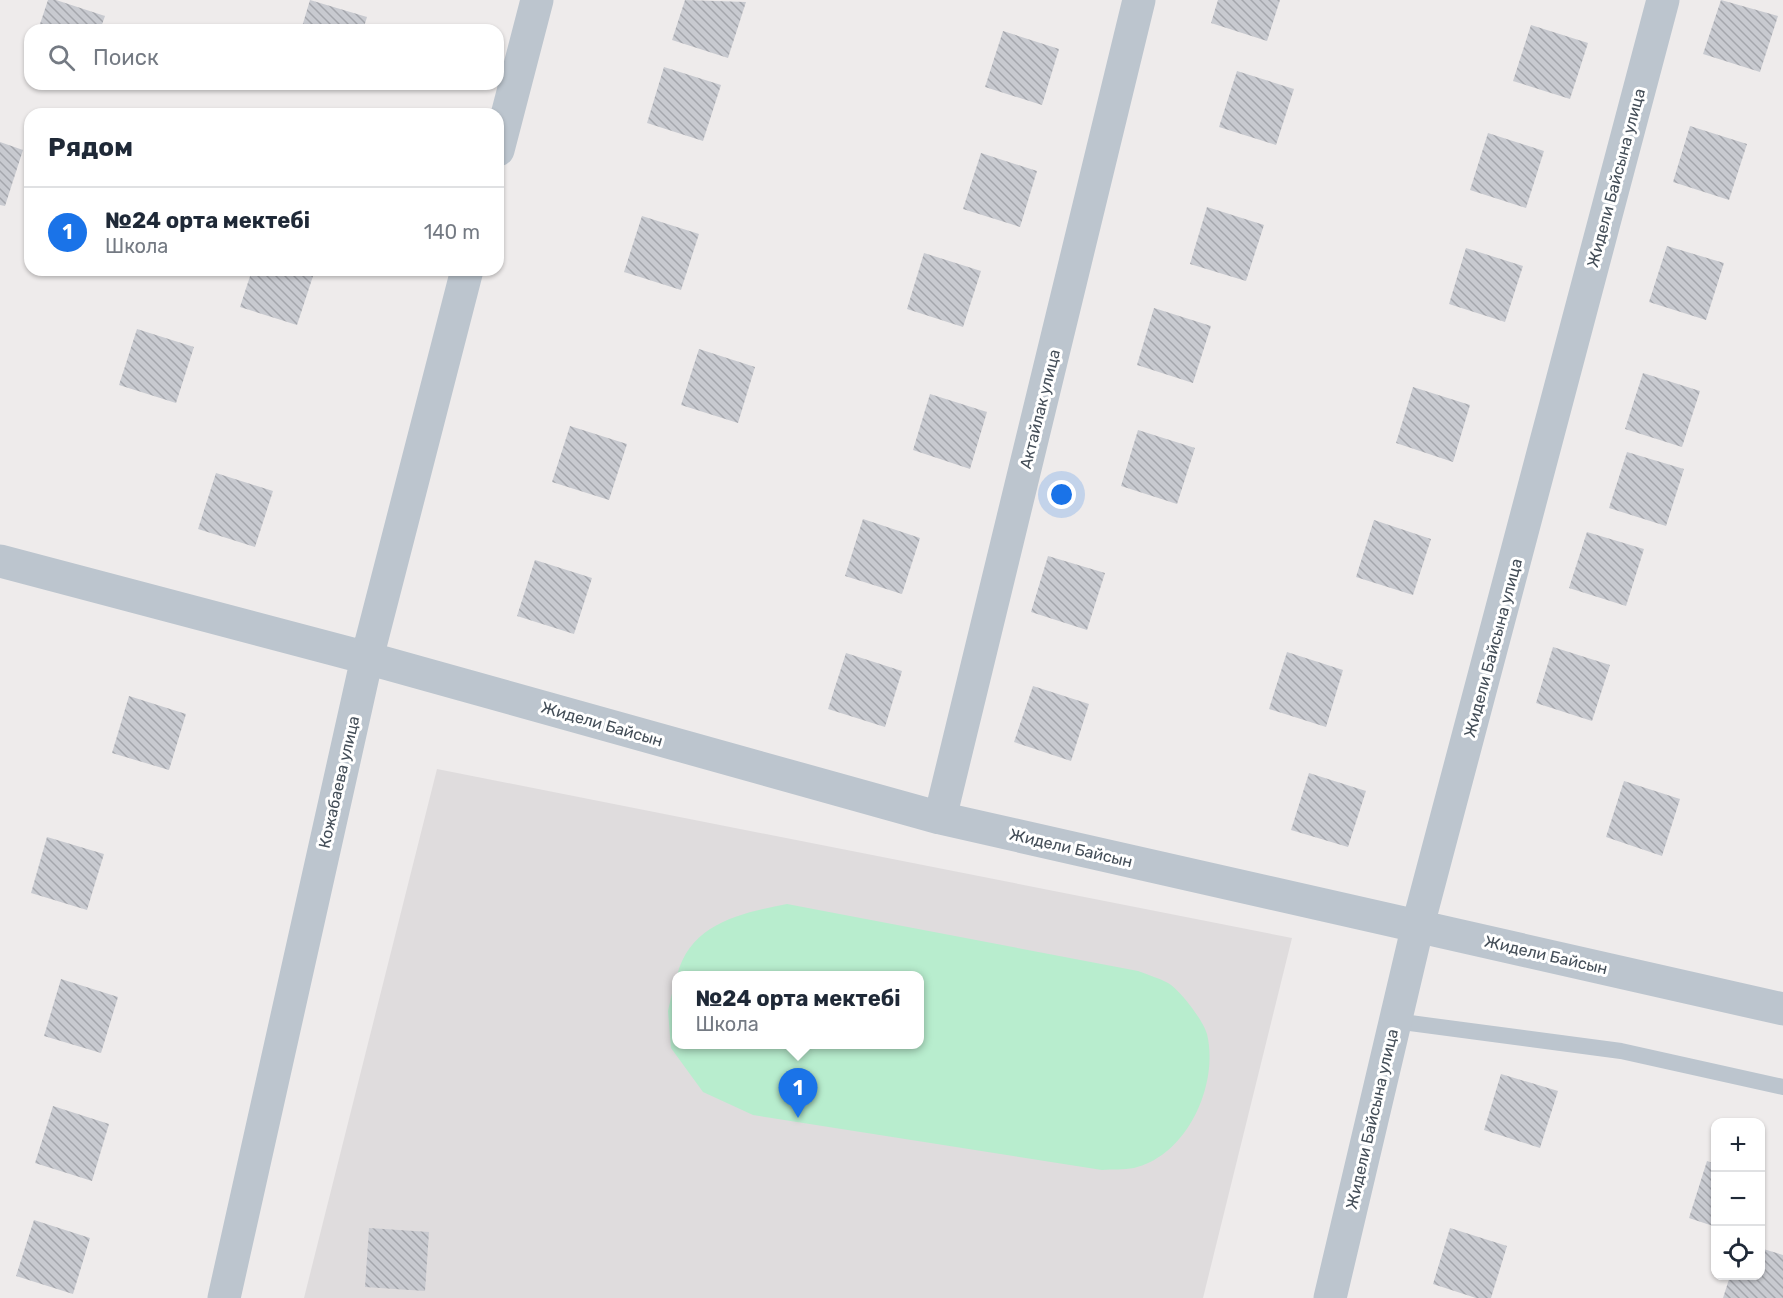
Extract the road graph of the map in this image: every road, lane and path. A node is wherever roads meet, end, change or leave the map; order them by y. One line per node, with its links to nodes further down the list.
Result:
1 (537, 0): 4 (street)
2 (1139, 0): 8 (street, Актайлак улица)
3 (1663, 0): 9 (street, Жидели Байсына улица)
4 (504, 127)
5 (465, 276): 7 (street, Кожабаева улица)
6 (0, 561): 7 (street, Жидели Байсын)
7 (367, 658): 8 (street, Жидели Байсын); 13 (street, Кожабаева улица)
8 (940, 818): 9 (street, Жидели Байсын)
9 (1418, 925): 10 (street, Жидели Байсын); 11 (street, Жидели Байсына улица)
10 (1783, 1009)
11 (1395, 1021): 12 (lane); 14 (street, Жидели Байсына улица)
12 (1783, 1088)
13 (224, 1298)
14 (1330, 1298)

